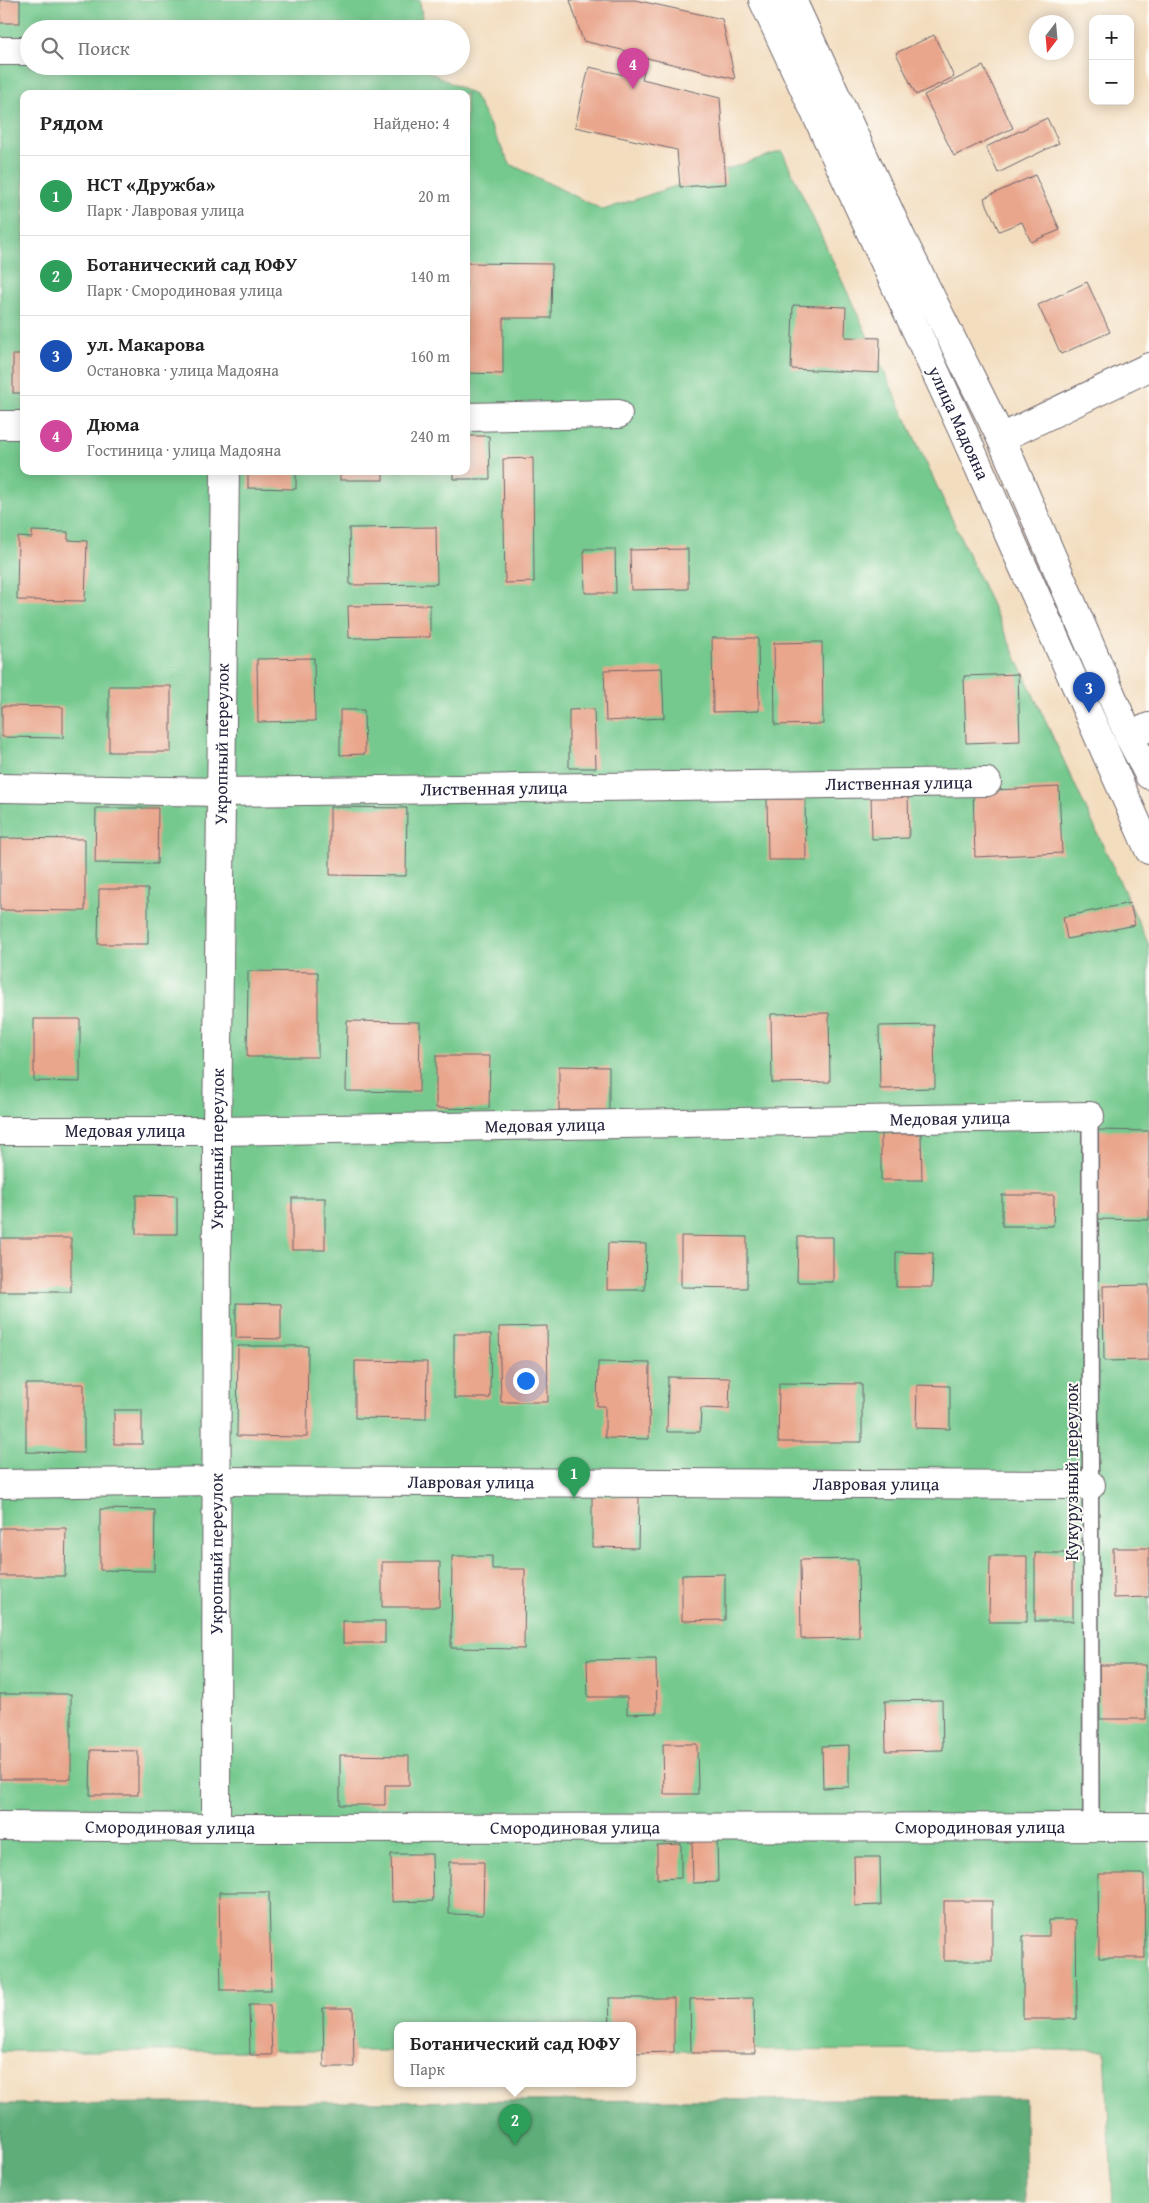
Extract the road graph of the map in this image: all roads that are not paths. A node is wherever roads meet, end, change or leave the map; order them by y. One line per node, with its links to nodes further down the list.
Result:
1 (763, 0): 17 (street, улица Мадояна)
2 (792, 0): 10 (street, улица Мадояна)
3 (0, 51): 4 (street)
4 (20, 51)
5 (1149, 367): 10 (street)
6 (618, 414): 7 (street)
7 (470, 417)
8 (0, 425): 9 (street)
9 (20, 425)
10 (1001, 438): 12 (street, улица Мадояна)
11 (225, 475): 16 (street, Укропный переулок)
12 (1139, 731): 13 (street, улица Мадояна)
13 (1149, 775)
14 (987, 782): 16 (street, Лиственная улица)
15 (0, 788): 16 (street, Лиственная улица)
16 (222, 792): 20 (street, Укропный переулок)
17 (1149, 850)
18 (1090, 1116): 20 (street, Медовая улица); 23 (lane, Кукурузный переулок)
19 (0, 1131): 20 (street, Медовая улица)
20 (217, 1131): 21 (street, Укропный переулок)
21 (218, 1481): 22 (street, Лавровая улица); 23 (street, Лавровая улица); 26 (street, Укропный переулок)
22 (0, 1484)
23 (1091, 1485): 27 (lane, Кукурузный переулок)
24 (0, 1826): 26 (street, Смородиновая улица)
25 (1149, 1827): 27 (street, Смородиновая улица)
26 (216, 1828): 27 (street, Смородиновая улица)
27 (1091, 1828)

